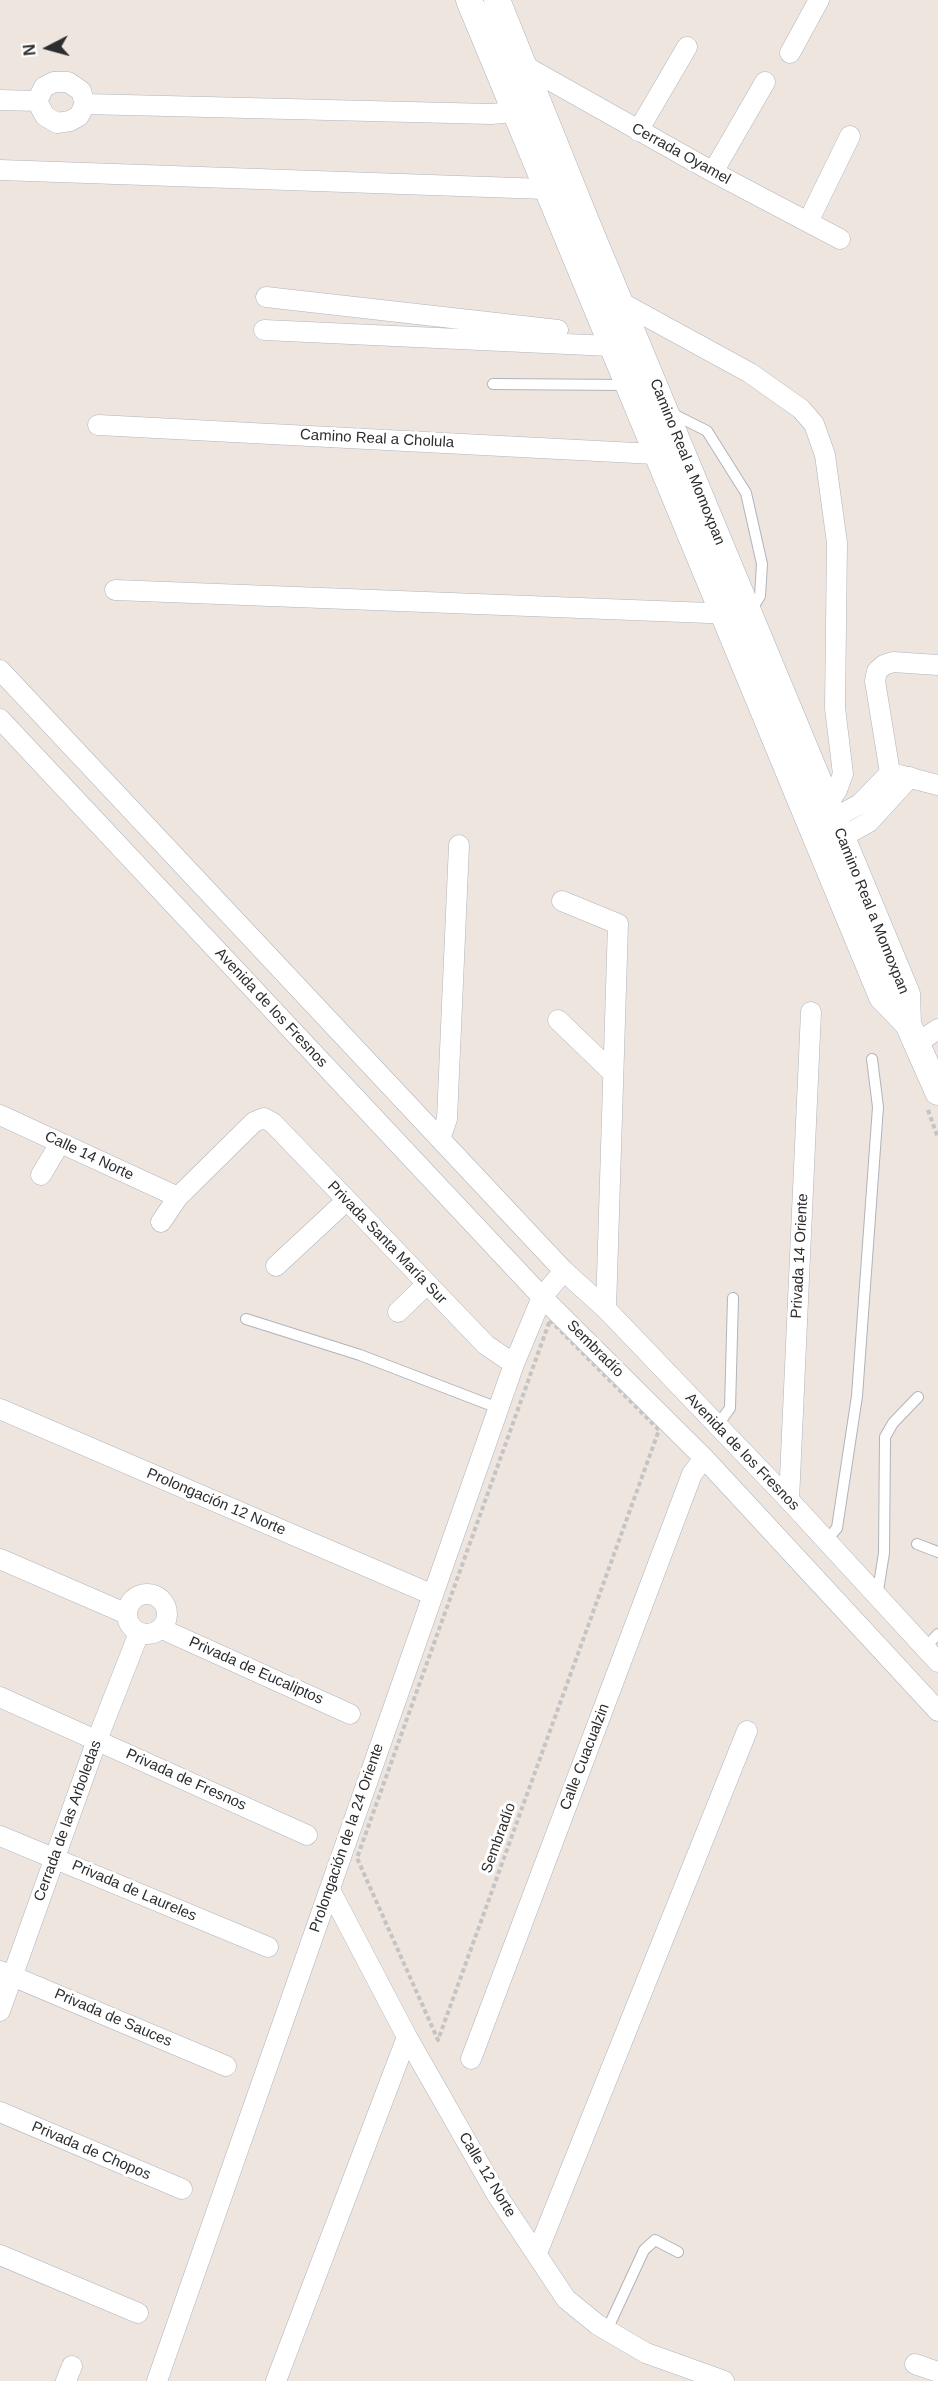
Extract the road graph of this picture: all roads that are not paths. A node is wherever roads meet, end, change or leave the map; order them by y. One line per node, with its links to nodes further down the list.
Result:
1 (469, 0): 11 (street, Camino Real a Momoxpan)
2 (497, 0): 6 (street, Camino Real a Momoxpan)
3 (819, 0): 5 (street)
4 (687, 46): 12 (street)
5 (790, 53)
6 (523, 65): 12 (street, Cerrada Oyamel); 17 (street, Camino Real a Momoxpan)
7 (765, 82): 15 (street)
8 (0, 100): 9 (street)
9 (37, 101): 10 (street); 10 (street)
10 (85, 104): 11 (street)
11 (514, 112): 16 (street, Camino Real a Momoxpan)
12 (638, 131): 15 (street, Cerrada Oyamel)
13 (850, 136): 18 (street)
14 (0, 170): 16 (street)
15 (713, 172): 18 (street, Cerrada Oyamel)
16 (545, 189): 19 (street, Camino Real a Momoxpan)
17 (586, 221): 19 (street); 22 (street, Camino Real a Momoxpan)
18 (808, 222): 20 (street, Cerrada Oyamel)
19 (561, 229): 24 (street, Camino Real a Momoxpan)
20 (840, 239)
21 (266, 297): 24 (street)
22 (621, 303): 27 (street, Camino Real a Momoxpan); 39 (street)
23 (264, 330): 24 (street)
24 (608, 340): 26 (street, Camino Real a Momoxpan)
25 (493, 384): 26 (lane)
26 (627, 385): 29 (street, Camino Real a Momoxpan)
27 (666, 411): 31 (street, Camino Real a Momoxpan); 31 (lane)
28 (98, 424): 29 (street, Camino Real a Cholula)
29 (655, 454): 32 (street, Camino Real a Momoxpan)
30 (114, 590): 32 (street)
31 (750, 613): 32 (street); 39 (street, Camino Real a Momoxpan)
32 (723, 615): 45 (street, Camino Real a Momoxpan)
33 (938, 665): 36 (street)
34 (0, 670): 50 (street, Avenida de los Fresnos)
35 (0, 719): 59 (street, Avenida de los Fresnos)
36 (890, 773): 37 (street); 39 (street)
37 (910, 777): 38 (street); 39 (street)
38 (938, 785)
39 (835, 819): 45 (street, Camino Real a Momoxpan)
40 (459, 845): 50 (street)
41 (562, 901): 47 (street)
42 (811, 1012): 70 (street, Privada 14 Oriente)
43 (558, 1020): 47 (street)
44 (938, 1029): 45 (street)
45 (912, 1034): 48 (street)
46 (872, 1059): 71 (lane)
47 (613, 1073): 61 (street)
48 (938, 1092)
49 (0, 1115): 51 (street, Calle 14 Norte)
50 (440, 1139): 57 (street, Avenida de los Fresnos)
51 (60, 1143): 52 (street); 53 (street, Calle 14 Norte)
52 (41, 1175)
53 (178, 1197): 54 (street, Privada Santa María Sur); 55 (street)
54 (347, 1200): 56 (street); 58 (street, Privada Santa María Sur)
55 (161, 1222)
56 (276, 1266)
57 (564, 1271): 59 (street); 61 (street, Avenida de los Fresnos)
58 (427, 1284): 62 (street); 64 (street, Privada Santa María Sur)
59 (542, 1297): 64 (street, Prolongación de la 24 Oriente); 69 (street, Avenida de los Fresnos)
60 (733, 1298): 68 (lane)
61 (606, 1310): 68 (street, Avenida de los Fresnos)
62 (398, 1312)
63 (246, 1319): 66 (lane)
64 (514, 1364): 66 (street, Prolongación de la 24 Oriente)
65 (918, 1397): 76 (lane)
66 (498, 1408): 75 (street, Prolongación de la 24 Oriente)
67 (0, 1409): 75 (street, Prolongación 12 Norte)
68 (717, 1426): 70 (street, Avenida de los Fresnos)
69 (704, 1458): 82 (street, Avenida de los Fresnos); 94 (street, Calle Cuacualzin)
70 (789, 1500): 71 (street, Avenida de los Fresnos)
71 (826, 1541): 76 (street, Avenida de los Fresnos)
72 (917, 1544): 73 (lane)
73 (938, 1552)
74 (0, 1559): 77 (street)
75 (433, 1595): 89 (street, Prolongación de la 24 Oriente)
76 (877, 1598): 80 (street, Avenida de los Fresnos)
77 (127, 1614): 78 (street); 79 (street)
78 (162, 1629): 79 (street); 83 (street, Privada de Eucaliptos)
79 (139, 1633): 85 (street, Cerrada de las Arboledas)
80 (933, 1648)
81 (0, 1696): 85 (street, Privada de Fresnos)
82 (938, 1711)
83 (350, 1714)
84 (747, 1731): 99 (street)
85 (97, 1740): 86 (street, Privada de Fresnos); 88 (street, Cerrada de las Arboledas)
86 (307, 1835)
87 (0, 1836): 88 (street, Privada de Laureles)
88 (54, 1858): 90 (street, Privada de Laureles); 91 (street, Cerrada de las Arboledas)
89 (330, 1890): 93 (street, Calle 12 Norte); 105 (street, Prolongación de la 24 Oriente)
90 (268, 1947)
91 (6, 1974): 92 (street, Cerrada de las Arboledas); 95 (street, Privada de Sauces)
92 (0, 2011)
93 (407, 2037): 99 (street, Calle 12 Norte); 106 (street)
94 (471, 2059)
95 (226, 2066)
96 (0, 2112): 97 (street, Privada de Chopos)
97 (182, 2189)
98 (678, 2252): 102 (lane)
99 (537, 2253): 102 (street, Calle 12 Norte)
100 (0, 2255): 101 (street)
101 (138, 2313)
102 (607, 2330): 107 (street, Calle 12 Norte)
103 (915, 2364): 104 (street)
104 (938, 2372)
105 (158, 2381)
106 (276, 2381)
107 (724, 2381)

